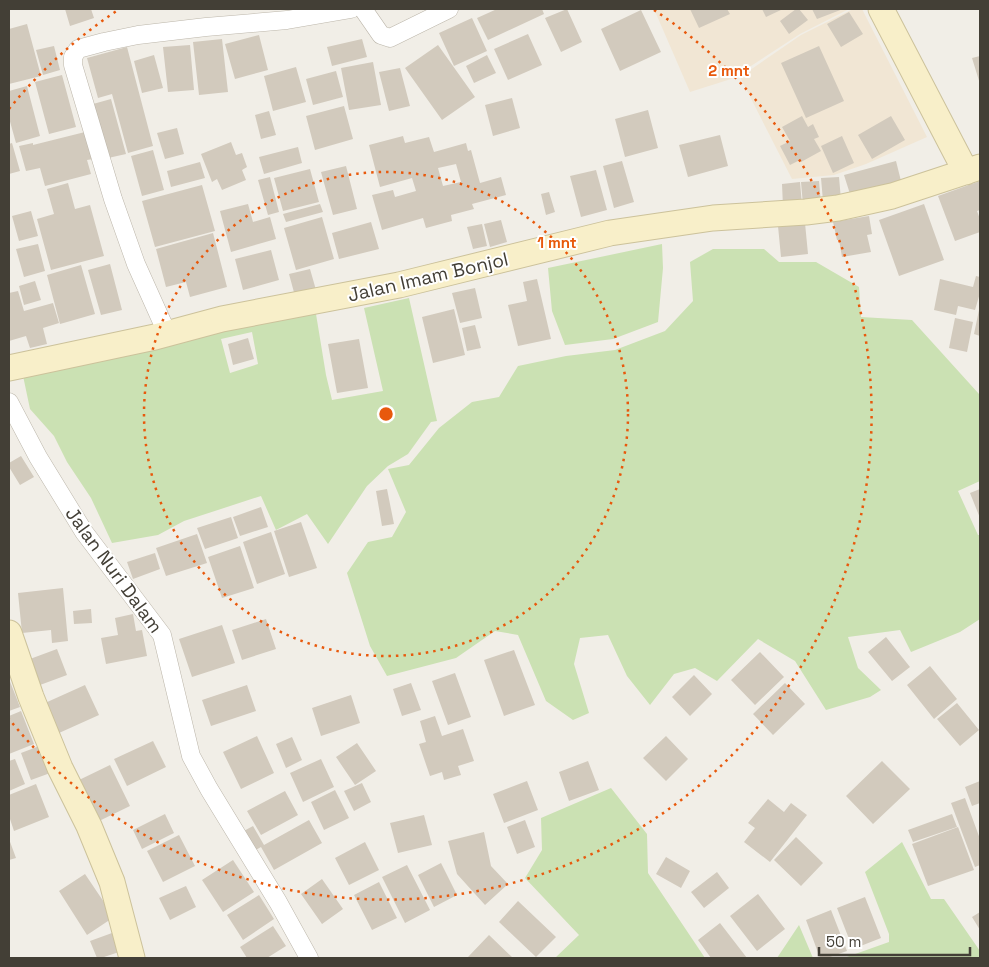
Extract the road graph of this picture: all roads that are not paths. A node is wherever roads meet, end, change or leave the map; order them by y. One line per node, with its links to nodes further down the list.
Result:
1 (351, 9): 6 (street)
2 (363, 9): 3 (street)
3 (450, 9)
4 (881, 9): 5 (main road)
5 (973, 169): 6 (main road, Jalan Imam Bonjol)
6 (167, 333): 7 (main road, Jalan Imam Bonjol)
7 (9, 368)
8 (9, 402): 11 (street, Jalan Nuri Dalam)
9 (9, 633): 10 (main road)
10 (132, 958)
11 (309, 958)

